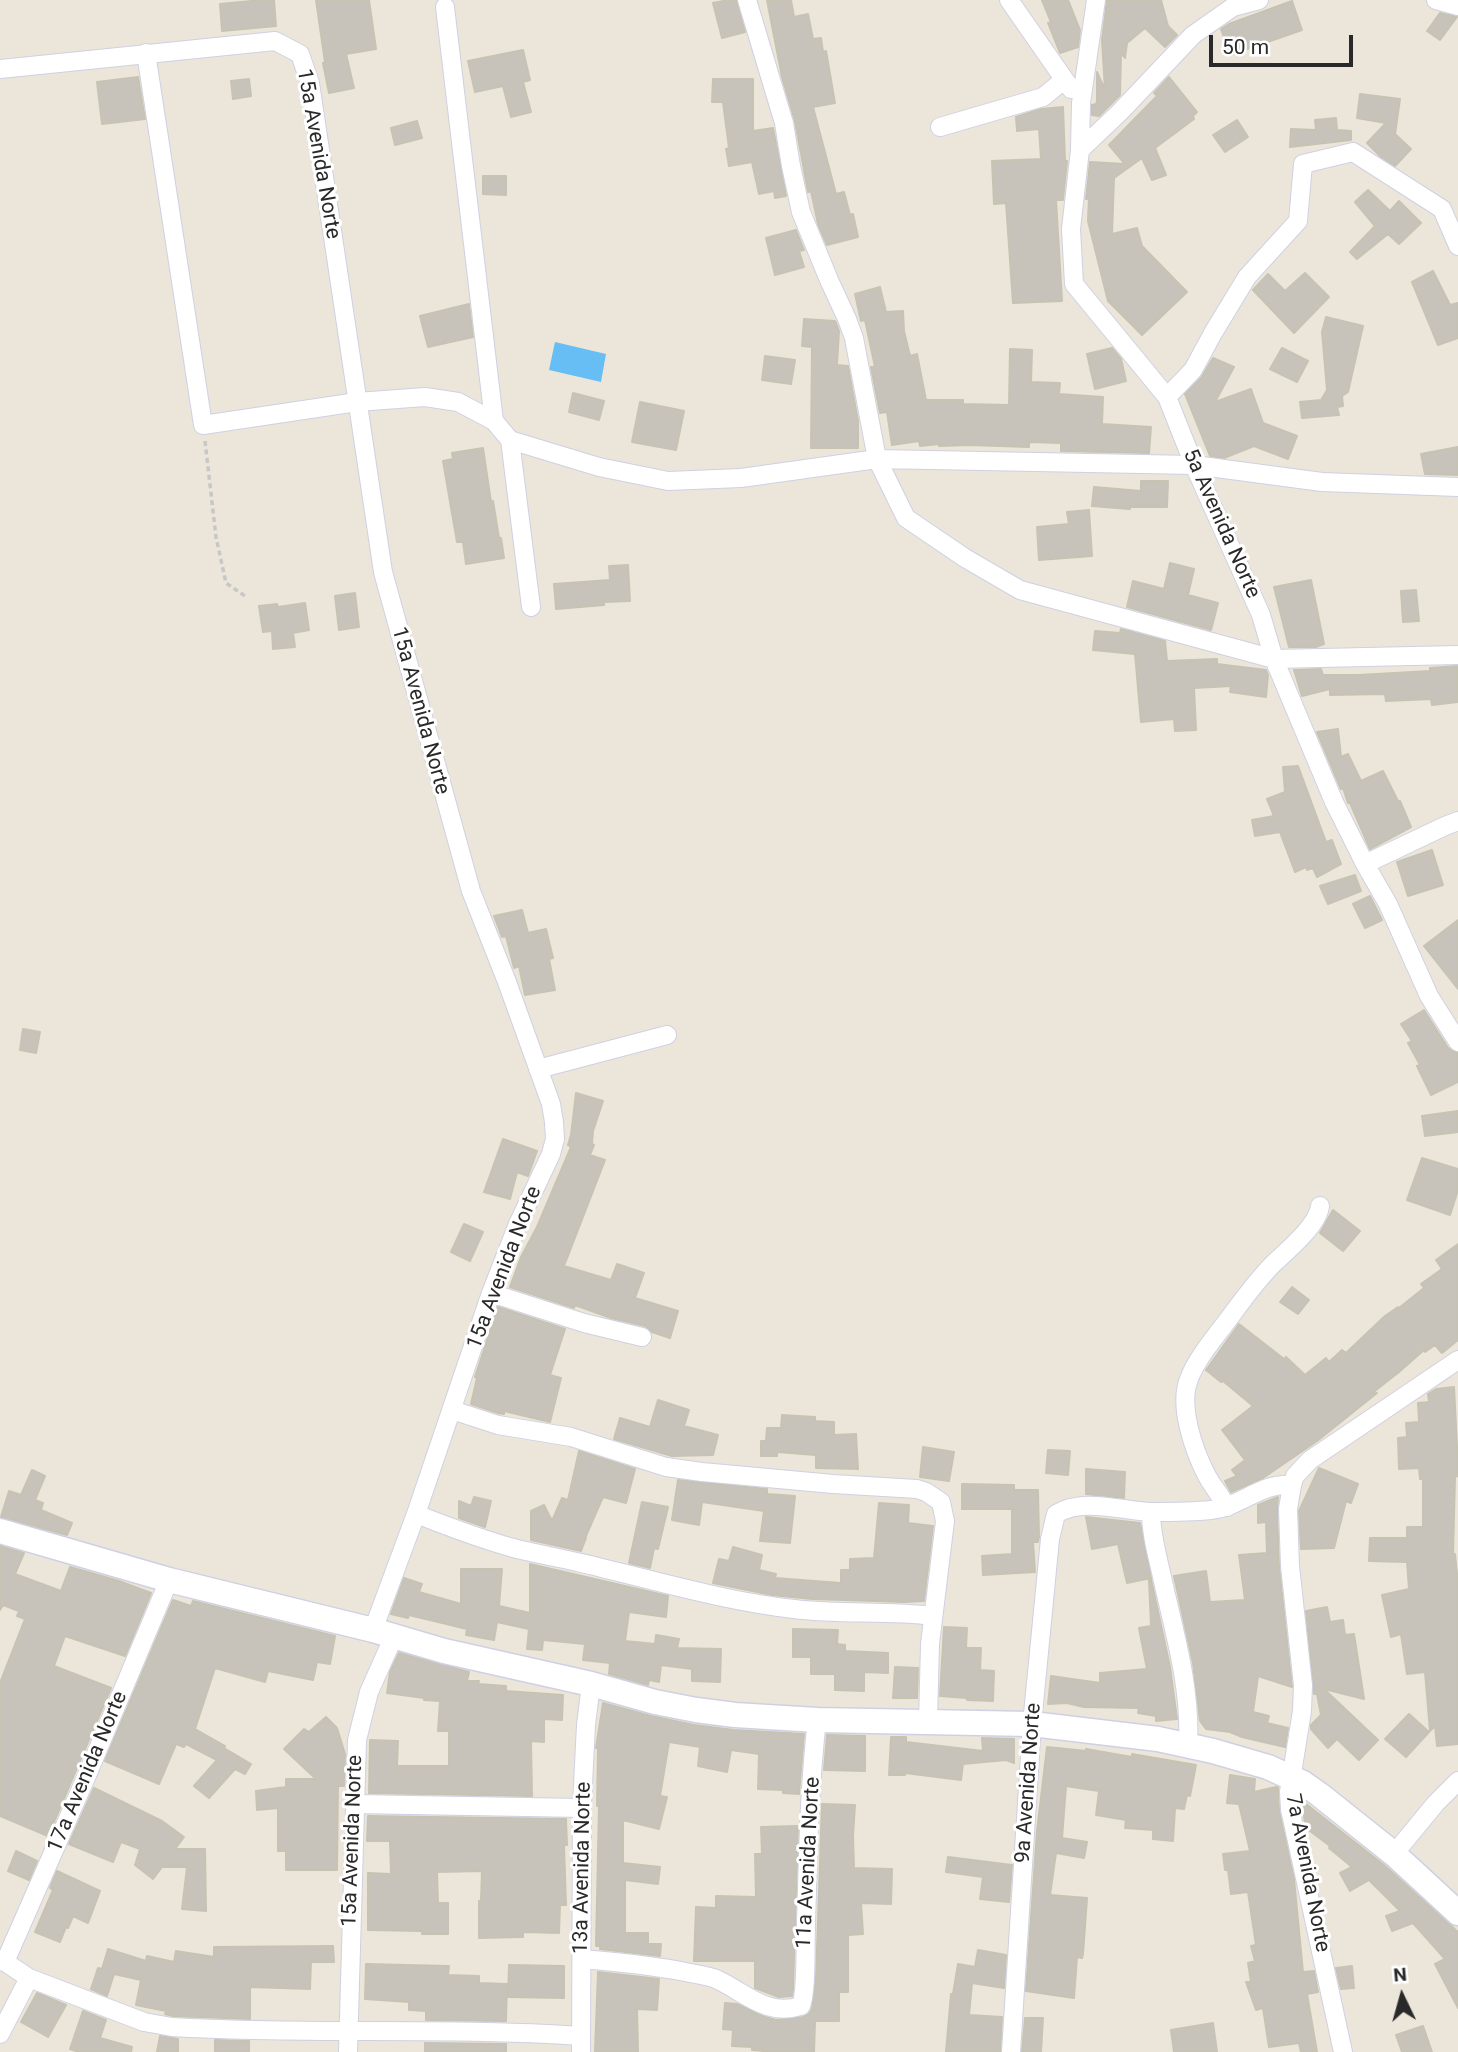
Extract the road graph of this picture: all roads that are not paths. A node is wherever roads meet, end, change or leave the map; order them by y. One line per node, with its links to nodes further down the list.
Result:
1 (747, 0): 19 (street)
2 (1009, 0): 10 (street)
3 (1096, 0): 11 (street, 5a Avenida Norte)
4 (1259, 0): 13 (street)
5 (1436, 0): 6 (street)
6 (1458, 6)
7 (445, 7): 17 (street)
8 (146, 53): 9 (street, 15a Avenida Norte); 16 (street, 15a Avenida Norte); 16 (street)
9 (0, 69)
10 (1064, 80): 11 (street); 12 (street)
11 (1081, 103): 13 (street, 5a Avenida Norte)
12 (940, 127)
13 (1080, 150): 15 (street, 5a Avenida Norte)
14 (1458, 246): 15 (street)
15 (1167, 397): 20 (street, 5a Avenida Norte)
16 (357, 402): 17 (street); 29 (street, 15a Avenida Norte)
17 (494, 421): 18 (street)
18 (510, 439): 19 (street); 22 (street)
19 (877, 459): 20 (street); 24 (street)
20 (1194, 465): 21 (street); 24 (street, 5a Avenida Norte)
21 (1458, 487)
22 (531, 607)
23 (1458, 655): 24 (street)
24 (1274, 659): 26 (street, 5a Avenida Norte)
25 (1458, 821): 26 (street)
26 (1365, 864): 28 (street, 5a Avenida Norte)
27 (667, 1035): 29 (street)
28 (1458, 1042)
29 (538, 1069): 31 (street, 15a Avenida Norte)
30 (1320, 1206): 36 (street)
31 (491, 1293): 32 (street); 34 (street, 15a Avenida Norte)
32 (642, 1338)
33 (1456, 1366): 35 (street)
34 (452, 1410): 38 (street, 15a Avenida Norte); 41 (street)
35 (1292, 1485): 36 (street); 48 (street, 7a Avenida Norte)
36 (1227, 1507): 37 (street)
37 (1151, 1511): 46 (street, 9a Avenida Norte); 47 (street)
38 (416, 1514): 41 (street); 42 (street, 15a Avenida Norte)
39 (0, 1531): 40 (street)
40 (169, 1580): 42 (street); 55 (street, 17a Avenida Norte)
41 (933, 1616): 45 (street)
42 (384, 1633): 43 (street); 50 (street, 15a Avenida Norte)
43 (591, 1684): 44 (street); 51 (street, 13a Avenida Norte)
44 (817, 1720): 45 (street); 54 (street, 11a Avenida Norte)
45 (928, 1722): 46 (street)
46 (1032, 1724): 47 (street); 61 (street, 9a Avenida Norte)
47 (1188, 1745): 48 (street)
48 (1290, 1777): 52 (street); 62 (street, 7a Avenida Norte)
49 (1458, 1781): 52 (street)
50 (354, 1804): 51 (street); 57 (street, 15a Avenida Norte)
51 (582, 1808): 54 (street, 13a Avenida Norte)
52 (1394, 1854): 53 (street)
53 (1458, 1913)
54 (582, 1959): 59 (street, 13a Avenida Norte)
55 (2, 1962): 56 (street)
56 (29, 1978): 57 (street); 58 (street)
57 (349, 2030): 59 (street); 60 (street, 15a Avenida Norte)
58 (0, 2034)
59 (581, 2044)
60 (348, 2052)
61 (1011, 2052)
62 (1343, 2052)

